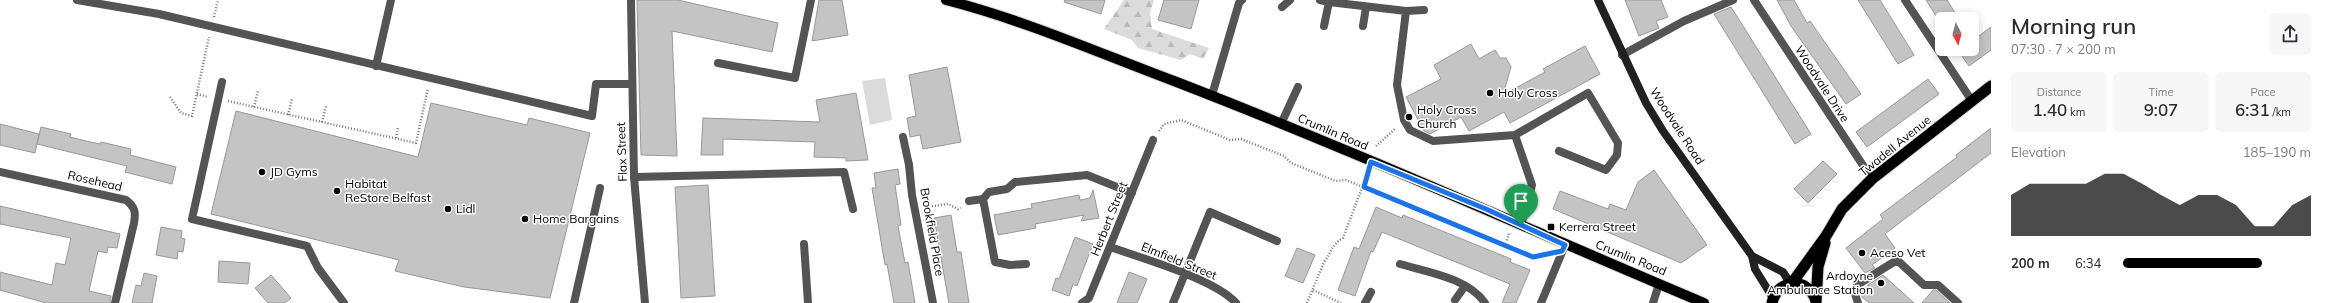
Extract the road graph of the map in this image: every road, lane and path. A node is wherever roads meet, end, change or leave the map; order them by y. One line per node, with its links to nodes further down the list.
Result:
1 (77, 0): 20 (street)
2 (218, 0): 20 (path)
3 (391, 0): 23 (street)
4 (631, 0): 26 (street, Flax Street)
5 (811, 0): 22 (street)
6 (946, 0): 31 (main road, Crumlin Road)
7 (1242, 0): 31 (street)
8 (1290, 0): 14 (street)
9 (1598, 0): 21 (main road, Woodvale Road)
10 (1733, 0): 21 (street)
11 (1754, 0): 52 (street, Woodvale Drive)
12 (1905, 0): 35 (street)
13 (1324, 1): 15 (street); 18 (street)
14 (1282, 7)
15 (1366, 7): 17 (street); 19 (street)
16 (1424, 10): 17 (street)
17 (1406, 11): 39 (street)
18 (1324, 26)
19 (1363, 26)
20 (212, 27): 23 (street); 30 (path)
21 (1622, 55): 66 (main road, Woodvale Road)
22 (718, 63)
23 (376, 66): 24 (street)
24 (430, 78): 26 (street); 45 (path)
25 (222, 82): 33 (street)
26 (632, 84): 51 (street, Flax Street)
27 (1991, 86): 35 (highway, Twadell Avenue)
28 (1298, 87): 41 (street)
29 (258, 91): 37 (path)
30 (196, 94): 32 (path); 33 (path)
31 (1212, 96): 41 (main road, Crumlin Road)
32 (170, 97)
33 (218, 99): 37 (path); 78 (street)
34 (292, 99): 38 (path)
35 (1972, 101): 52 (highway, Twadell Avenue)
36 (326, 106): 40 (path)
37 (254, 107): 38 (path)
38 (288, 115): 40 (path)
39 (1404, 120): 43 (street); 47 (path)
40 (322, 122): 45 (path)
41 (1281, 124): 49 (main road, Crumlin Road)
42 (398, 128): 45 (path)
43 (1515, 135): 48 (street); 60 (street)
44 (903, 137): 59 (street, Brookfield Place)
45 (396, 138)
46 (1153, 140): 53 (path); 55 (street, Herbert Street)
47 (1376, 146)
48 (1559, 150)
49 (1371, 162): 53 (path); 60 (main road, Crumlin Road)
50 (0, 172): 77 (street, Rosehead)
51 (634, 178): 58 (street); 80 (street, Flax Street)
52 (1872, 179): 61 (highway, Twadell Avenue)
53 (1364, 187): 65 (path); 73 (path)
54 (600, 188): 79 (street)
55 (1132, 193): 56 (street); 64 (street, Herbert Street)
56 (983, 199): 57 (street); 67 (street)
57 (969, 201): 59 (path)
58 (853, 209)
59 (915, 209): 82 (street, Brookfield Place)
60 (1521, 225): 65 (main road, Crumlin Road)
61 (1826, 236): 70 (highway, Twadell Avenue); 93 (highway, Twadell Avenue)
62 (1277, 241): 69 (street)
63 (804, 244): 81 (street)
64 (1110, 247): 69 (street, Elmfield Street); 83 (street, Herbert Street)
65 (1564, 248): 71 (main road, Crumlin Road); 90 (street)
66 (1752, 256): 70 (main road, Woodvale Road); 76 (main road, Woodvale Road)
67 (1026, 264)
68 (1400, 264): 72 (street)
69 (1185, 274): 84 (street); 85 (street, Elmfield Street)
70 (1791, 283): 76 (highway, Twadell Avenue); 93 (highway)
71 (1659, 284): 91 (street); 92 (main road, Crumlin Road)
72 (1465, 286): 75 (street); 89 (street)
73 (1313, 290): 86 (path); 87 (path)
74 (1371, 292): 88 (street)
75 (1455, 300)
76 (1773, 301)
77 (115, 303)
78 (344, 303)
79 (574, 303)
80 (645, 303)
81 (808, 303)
82 (933, 303)
83 (1082, 303)
84 (1173, 303)
85 (1236, 303)
86 (1307, 303)
87 (1342, 303)
88 (1365, 303)
89 (1485, 303)
90 (1541, 303)
91 (1653, 303)
92 (1704, 303)
93 (1816, 303)
94 (1858, 303): 95 (street)
95 (1958, 303)

